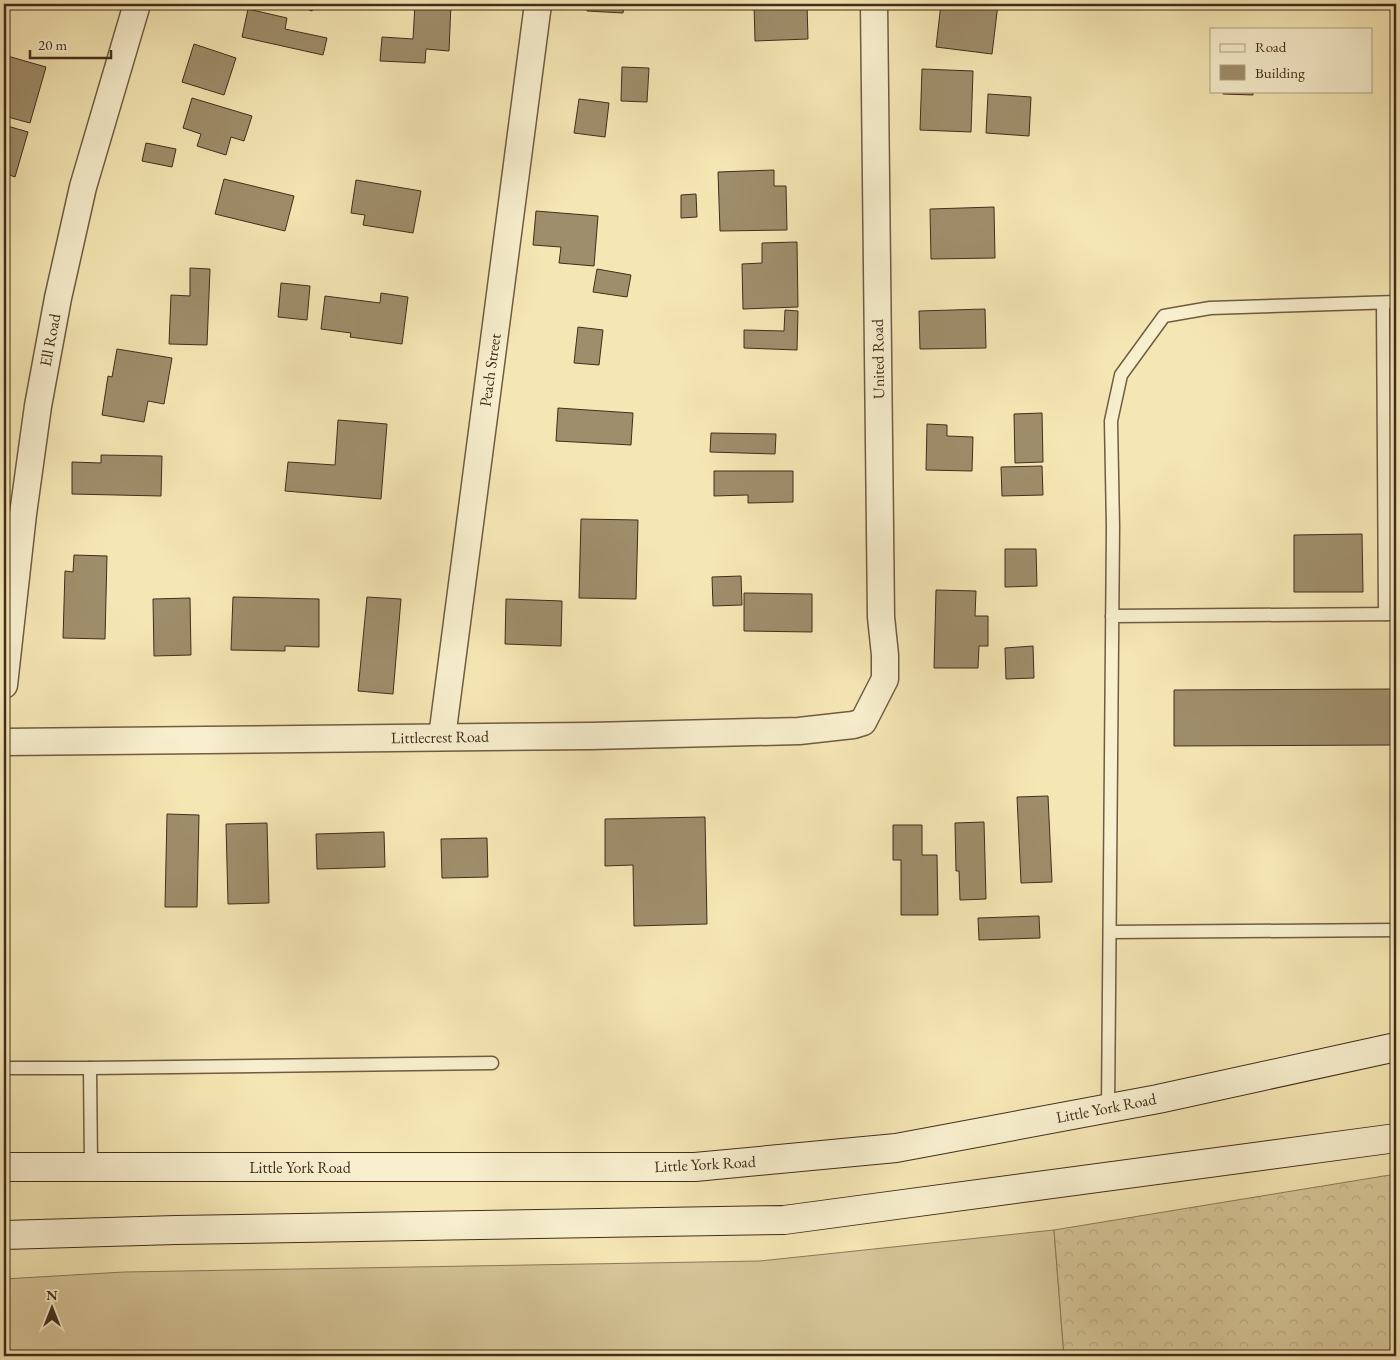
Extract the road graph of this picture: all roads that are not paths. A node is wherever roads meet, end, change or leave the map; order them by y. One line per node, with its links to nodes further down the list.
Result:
1 (138, 4): 8 (street, Ell Road)
2 (538, 4): 10 (street, Peach Street)
3 (874, 4): 9 (street, United Road)
4 (1396, 302): 5 (lane)
5 (1383, 303): 6 (lane); 7 (lane)
6 (1391, 614): 7 (lane)
7 (1112, 616): 13 (lane)
8 (4, 685)
9 (869, 710): 10 (street, Littlecrest Road)
10 (442, 737): 11 (street, Littlecrest Road)
11 (4, 742)
12 (1396, 930): 13 (lane)
13 (1110, 932): 18 (lane)
14 (1396, 1047): 18 (main road, Little York Road)
15 (492, 1063): 17 (lane)
16 (4, 1068): 17 (lane)
17 (90, 1068): 21 (lane)
18 (1108, 1108): 21 (main road, Little York Road)
19 (1396, 1138): 22 (main road)
20 (4, 1167): 21 (main road, Little York Road)
21 (91, 1167)
22 (4, 1235)

